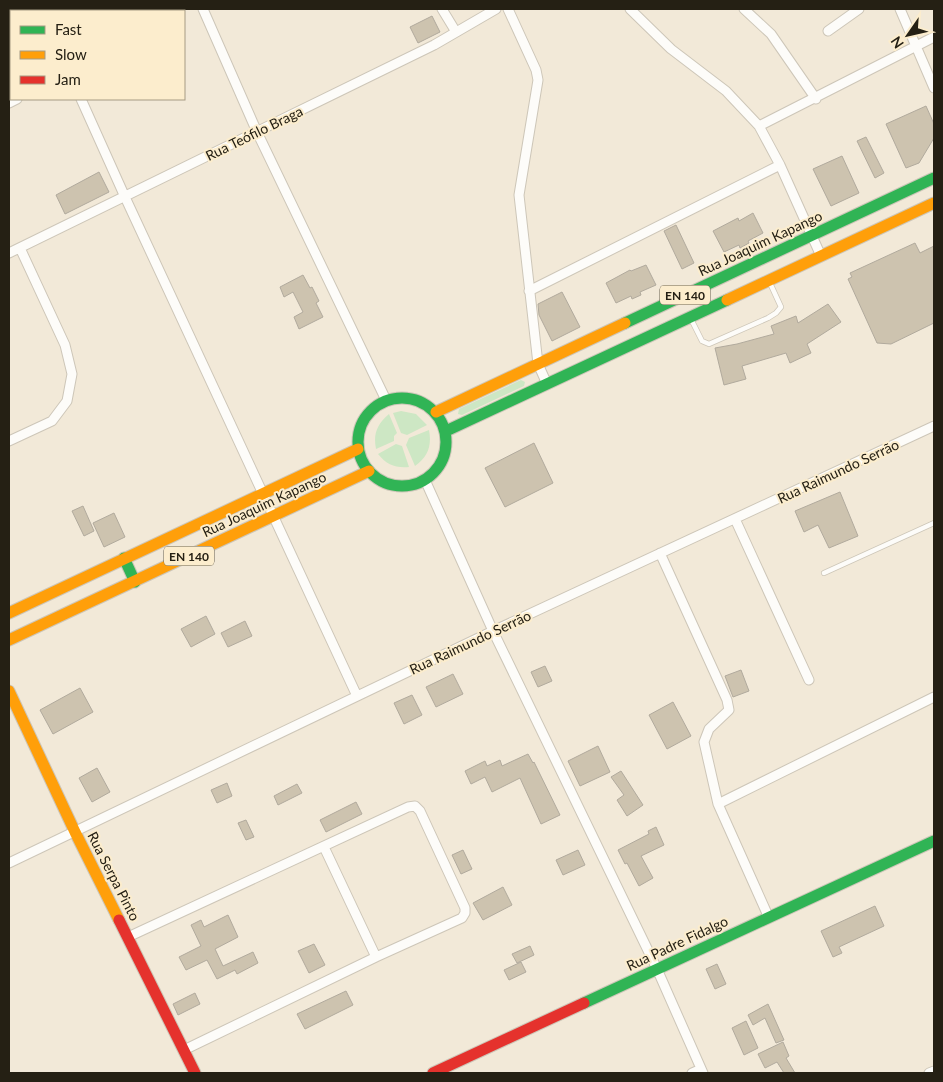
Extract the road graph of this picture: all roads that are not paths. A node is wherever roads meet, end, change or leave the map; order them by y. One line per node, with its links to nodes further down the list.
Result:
1 (203, 9): 17 (street)
2 (442, 9): 10 (street)
3 (496, 9): 10 (street, Rua Teófilo Braga)
4 (508, 9): 27 (street)
5 (630, 9): 16 (street)
6 (744, 9): 14 (street)
7 (859, 9): 9 (street)
8 (900, 9): 12 (street)
9 (828, 31)
10 (456, 32): 17 (street, Rua Teófilo Braga)
11 (934, 38): 12 (street)
12 (917, 46): 13 (street); 14 (street)
13 (934, 88)
14 (816, 98): 16 (street)
15 (81, 100): 20 (street)
16 (759, 126): 18 (street)
17 (257, 132): 20 (street, Rua Teófilo Braga); 32 (street)
18 (780, 165): 22 (street); 27 (street)
19 (934, 178): 22 (main road, Rua Joaquim Kapango / EN 140)
20 (125, 197): 23 (street, Rua Teófilo Braga); 40 (street)
21 (934, 203): 25 (main road, EN 140)
22 (812, 235): 25 (street); 28 (main road, Rua Joaquim Kapango / EN 140)
23 (20, 248): 24 (street, Rua Teófilo Braga); 36 (street)
24 (9, 253)
25 (821, 256): 26 (main road, EN 140)
26 (769, 279): 29 (main road, EN 140); 29 (lane)
27 (529, 290): 30 (street)
28 (671, 302): 29 (main road); 30 (main road, Rua Joaquim Kapango / EN 140)
29 (685, 319): 31 (main road, EN 140)
30 (538, 364): 31 (street); 33 (main road, Rua Joaquim Kapango / EN 140)
31 (547, 384): 35 (main road, EN 140)
32 (386, 400): 33 (main road); 37 (main road)
33 (436, 412): 35 (main road)
34 (934, 426): 42 (street, Rua Raimundo Serrão)
35 (446, 432): 39 (main road)
36 (9, 441)
37 (358, 450): 38 (main road); 40 (main road, Rua Joaquim Kapango / EN 140)
38 (369, 471): 39 (main road); 41 (main road, Rua Joaquim Kapango / EN 140)
39 (425, 480): 49 (street)
40 (263, 493): 41 (street); 45 (main road, Rua Joaquim Kapango / EN 140)
41 (274, 516): 47 (main road, Rua Joaquim Kapango / EN 140); 53 (street)
42 (735, 519): 44 (street, Rua Raimundo Serrão); 51 (street)
43 (934, 523): 46 (lane)
44 (660, 553): 49 (street, Rua Raimundo Serrão); 55 (street)
45 (124, 558): 47 (main road); 48 (main road, Rua Joaquim Kapango / EN 140)
46 (824, 574)
47 (135, 582): 50 (main road, Rua Joaquim Kapango / EN 140)
48 (9, 613)
49 (493, 631): 53 (street, Rua Raimundo Serrão); 63 (street)
50 (9, 640)
51 (809, 680)
52 (9, 692): 56 (main road, Rua Serpa Pinto)
53 (357, 696): 56 (street, Rua Raimundo Serrão)
54 (934, 697): 55 (street)
55 (718, 804): 60 (street)
56 (75, 832): 59 (street, Rua Raimundo Serrão); 61 (main road, Rua Serpa Pinto)
57 (934, 841): 60 (main road, Rua Padre Fidalgo)
58 (324, 847): 61 (street); 62 (street); 62 (street)
59 (9, 863)
60 (770, 918): 63 (main road, Rua Padre Fidalgo)
61 (128, 937): 64 (main road, Rua Serpa Pinto)
62 (376, 957): 64 (street)
63 (657, 969): 65 (street); 67 (main road, Rua Padre Fidalgo)
64 (184, 1050): 66 (main road, Rua Serpa Pinto)
65 (702, 1071): 68 (street)
66 (195, 1073)
67 (433, 1073)
68 (692, 1073)

